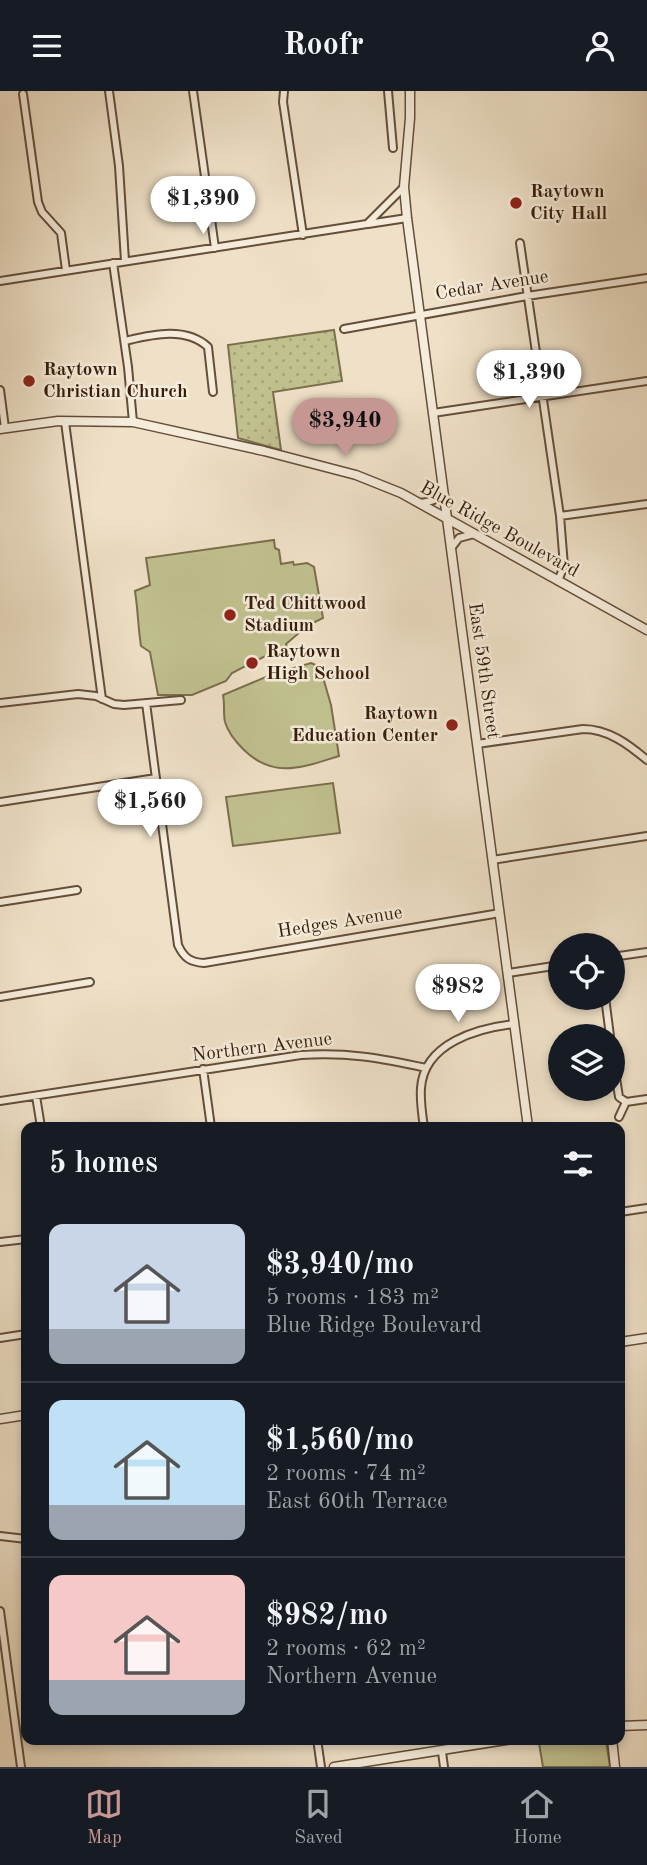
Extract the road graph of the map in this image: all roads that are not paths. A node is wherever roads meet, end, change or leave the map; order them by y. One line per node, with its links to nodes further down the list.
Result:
1 (109, 91): 14 (street)
2 (193, 91): 13 (street)
3 (284, 91): 11 (street)
4 (388, 91): 7 (street)
5 (410, 91): 8 (street, East 59th Street)
6 (23, 94): 16 (street)
7 (393, 148)
8 (404, 187): 9 (street, East 59th Street); 10 (street)
9 (407, 218): 10 (street); 20 (street, East 59th Street)
10 (366, 224): 11 (street)
11 (303, 235): 13 (street)
12 (520, 243): 19 (street)
13 (215, 248): 14 (street)
14 (125, 261): 15 (street)
15 (113, 263): 16 (street); 22 (street)
16 (66, 270): 18 (street)
17 (647, 278): 19 (street, Cedar Avenue)
18 (0, 281)
19 (527, 296): 20 (street, Cedar Avenue); 26 (street)
20 (420, 314): 21 (street, Cedar Avenue); 27 (street, East 59th Street)
21 (344, 329)
22 (125, 341): 25 (street); 29 (street)
23 (647, 381): 26 (street)
24 (0, 390): 30 (street)
25 (213, 393)
26 (541, 398): 27 (street); 34 (street)
27 (433, 412): 31 (street, East 59th Street)
28 (65, 422): 29 (street, Blue Ridge Boulevard); 30 (street, Blue Ridge Boulevard); 40 (street)
29 (132, 422): 32 (street, Blue Ridge Boulevard)
30 (3, 428)
31 (442, 483): 32 (street); 35 (street, East 59th Street)
32 (419, 503): 35 (street, Blue Ridge Boulevard)
33 (647, 503): 34 (street)
34 (561, 516): 38 (street)
35 (447, 518): 36 (street, Blue Ridge Boulevard); 37 (street, East 59th Street)
36 (475, 534): 37 (street); 38 (street, Blue Ridge Boulevard)
37 (451, 549): 44 (street, East 59th Street)
38 (558, 581): 39 (street, Blue Ridge Boulevard)
39 (647, 630)
40 (102, 699): 42 (street); 43 (street)
41 (181, 700): 43 (street)
42 (0, 702)
43 (146, 703): 46 (street)
44 (477, 744): 45 (street); 49 (street, East 59th Street)
45 (647, 760)
46 (156, 778): 47 (street); 52 (street, Hedges Avenue)
47 (0, 802)
48 (647, 835): 49 (street)
49 (492, 860): 52 (street, East 59th Street)
50 (77, 890): 51 (street)
51 (0, 902)
52 (500, 913): 56 (street, East 59th Street)
53 (647, 952): 54 (street)
54 (625, 955)
55 (548, 967): 56 (street)
56 (508, 973): 59 (street, East 59th Street)
57 (90, 982): 58 (street)
58 (0, 997)
59 (514, 1024): 60 (street); 70 (street, East 59th Street)
60 (426, 1068): 61 (street, Northern Avenue); 69 (street)
61 (203, 1069): 62 (street, Northern Avenue); 68 (street)
62 (36, 1096): 64 (street, Northern Avenue); 67 (street)
63 (647, 1099): 65 (street)
64 (0, 1101)
65 (626, 1102): 66 (street)
66 (619, 1117)
67 (40, 1122)
68 (210, 1122)
69 (424, 1122)
70 (527, 1122)
71 (647, 1208): 72 (street)
72 (625, 1211)
73 (21, 1239): 74 (street)
74 (0, 1243)
75 (21, 1335): 76 (street)
76 (0, 1338)
77 (647, 1338): 78 (street)
78 (625, 1341)
79 (21, 1416): 80 (street)
80 (0, 1419)
81 (0, 1536): 82 (street)
82 (21, 1538)
83 (0, 1611): 91 (street)
84 (647, 1725): 85 (street)
85 (625, 1726)
86 (318, 1745): 92 (street)
87 (482, 1745): 89 (street)
88 (613, 1745): 95 (street)
89 (442, 1752): 90 (street); 94 (street)
90 (355, 1765): 93 (street)
91 (21, 1767)
92 (321, 1767)
93 (334, 1767)
94 (444, 1767)
95 (615, 1767)

